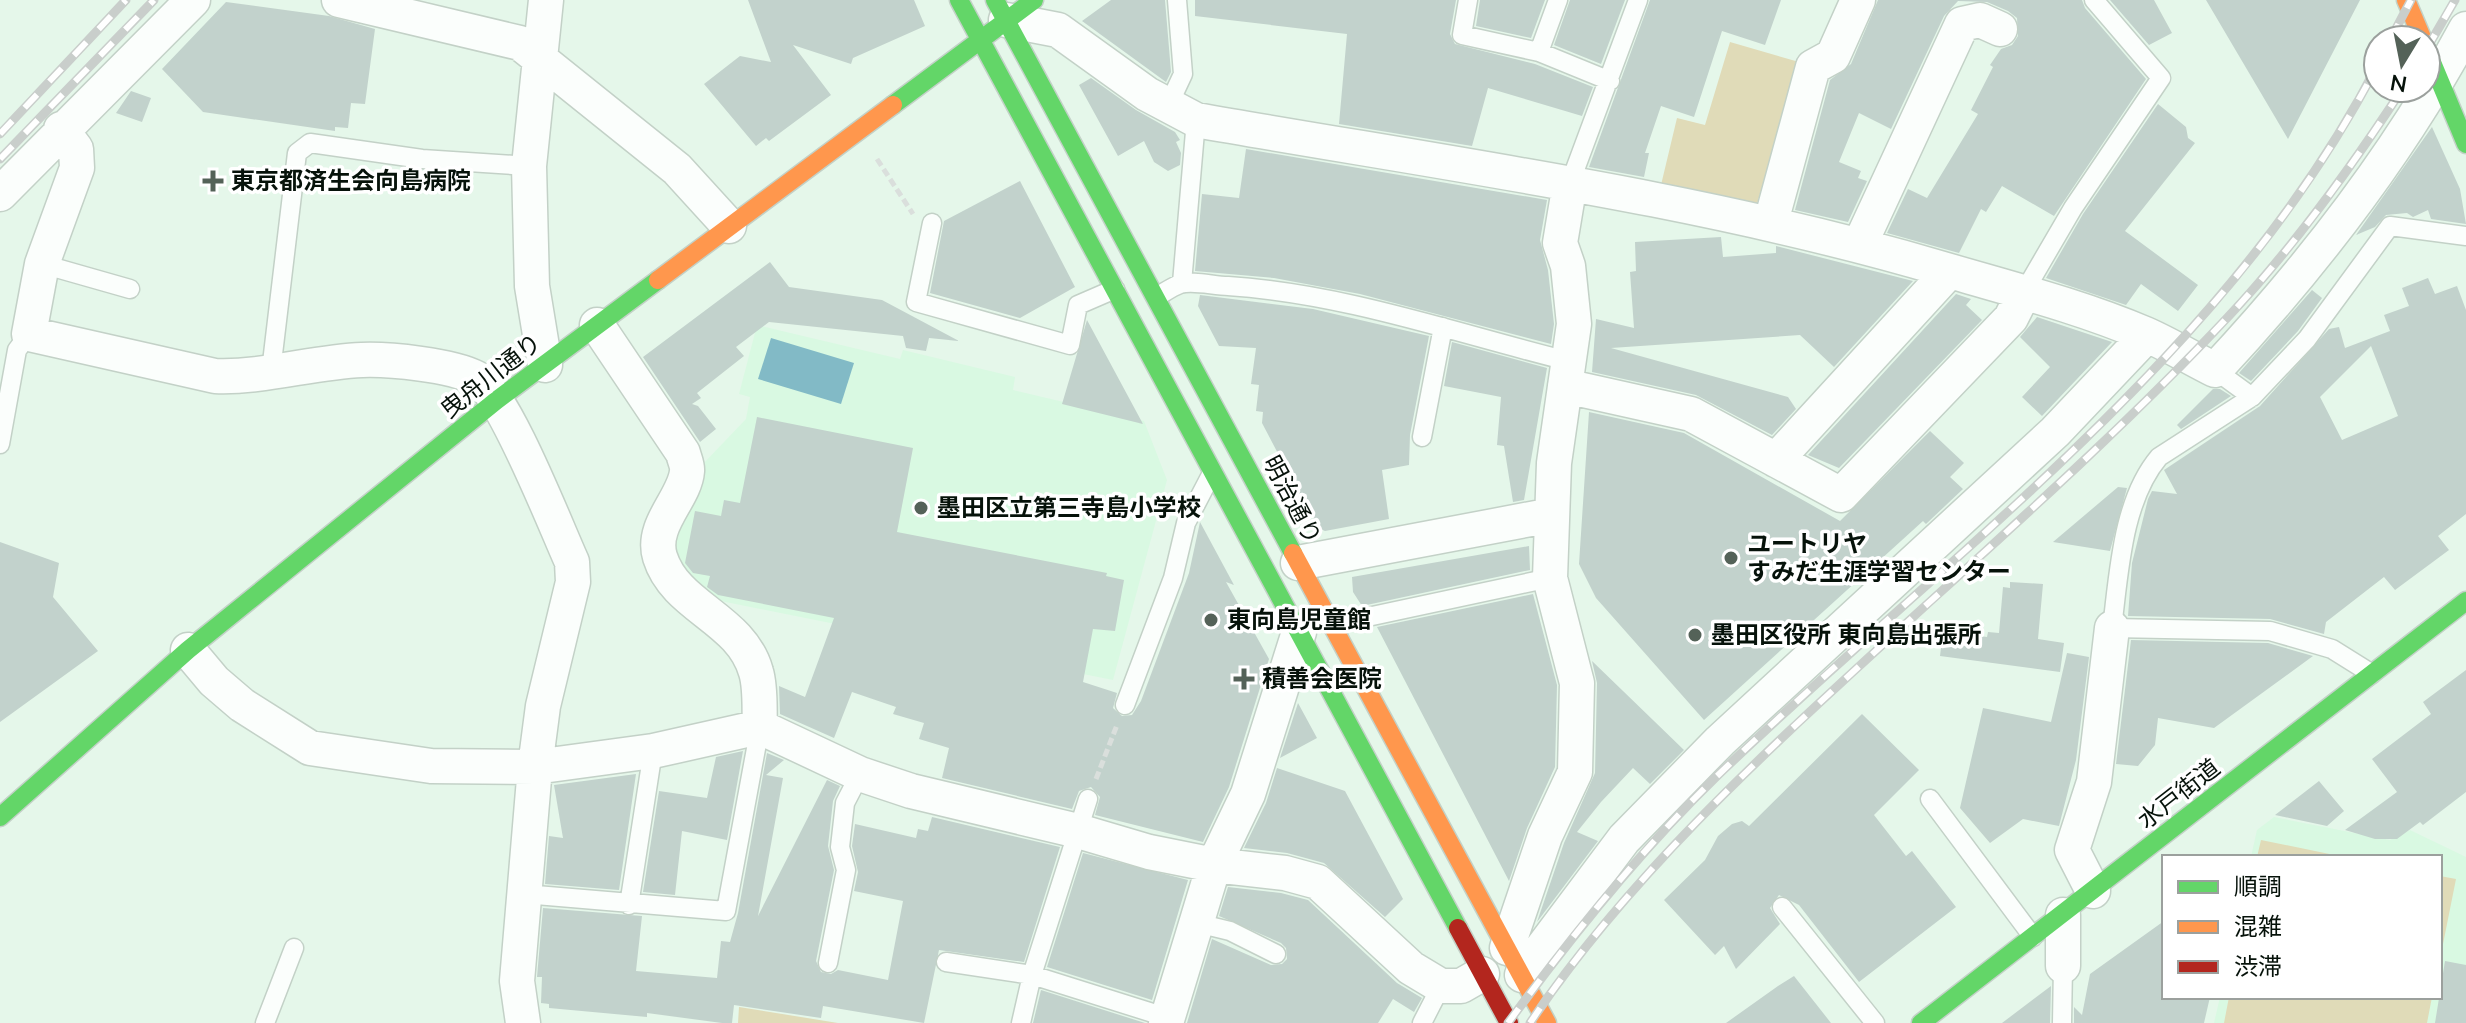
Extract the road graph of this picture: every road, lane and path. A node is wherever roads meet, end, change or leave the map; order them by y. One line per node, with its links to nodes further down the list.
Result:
1 (193, 0): 24 (street)
2 (339, 0): 18 (street)
3 (546, 0): 18 (street)
4 (959, 0): 13 (main road, 明治通り)
5 (1034, 0): 13 (main road, 曳舟川通り)
6 (1177, 0): 23 (lane)
7 (1468, 0): 17 (lane)
8 (1558, 0): 17 (lane)
9 (1638, 0): 20 (lane)
10 (1858, 0): 30 (street)
11 (2094, 0): 40 (lane)
12 (2406, 0): 14 (main road)
13 (994, 20): 23 (street); 25 (main road, 曳舟川通り); 39 (main road, 明治通り); 41 (main road, 明治通り)
14 (2416, 24)
15 (2000, 29): 34 (street)
16 (2466, 29): 19 (street)
17 (1539, 52): 20 (lane)
18 (539, 58): 27 (street); 32 (street)
19 (2442, 73)
20 (1610, 81): 28 (lane)
21 (2442, 86): 26 (main road)
22 (2422, 104): 47 (street)
23 (1182, 112): 28 (street); 37 (lane)
24 (61, 129): 29 (street); 35 (street)
25 (858, 130): 31 (path); 32 (main road, 曳舟川通り)
26 (2466, 144)
27 (529, 166): 46 (street); 48 (lane)
28 (1570, 183): 30 (street); 49 (street)
29 (0, 194)
30 (1771, 222): 34 (street)
31 (932, 223): 39 (lane)
32 (729, 226): 42 (main road, 曳舟川通り)
33 (2466, 236): 50 (lane)
34 (1860, 244): 36 (street)
35 (42, 264): 38 (lane); 45 (street)
36 (1945, 270): 40 (street); 54 (street)
37 (1182, 283): 41 (lane); 43 (lane)
38 (130, 289)
39 (1115, 289): 55 (main road, 明治通り)
40 (2024, 292): 44 (street); 54 (street)
41 (1158, 296): 57 (main road, 明治通り)
42 (597, 325): 46 (main road, 曳舟川通り); 66 (street)
43 (1443, 327): 49 (lane); 52 (lane)
44 (2147, 335): 47 (street); 84 (street)
45 (15, 346): 48 (street); 53 (lane)
46 (545, 365): 51 (main road, 曳舟川通り)
47 (2215, 370): 50 (lane)
48 (271, 371): 51 (street)
49 (1567, 374): 54 (street); 56 (street)
50 (2252, 397): 61 (lane)
51 (497, 400): 63 (main road, 曳舟川通り); 68 (street)
52 (1422, 437)
53 (0, 444)
54 (1776, 460)
55 (1212, 473): 62 (main road, 明治通り); 65 (lane)
56 (1552, 515): 57 (street); 58 (street)
57 (1298, 563): 60 (main road, 明治通り)
58 (1550, 578): 60 (lane); 84 (street)
59 (2466, 601): 64 (main road, 水戸街道)
60 (1332, 624): 62 (lane); 84 (main road, 明治通り)
61 (2112, 628): 64 (lane); 74 (street)
62 (1299, 632): 73 (street); 89 (main road, 明治通り)
63 (188, 650): 68 (street); 72 (main road, 曳舟川通り)
64 (2372, 674): 74 (main road, 水戸街道)
65 (1125, 705): 71 (path)
66 (760, 727): 67 (street); 69 (street); 76 (lane)
67 (653, 751): 68 (street); 76 (lane)
68 (535, 767): 75 (street)
69 (860, 774): 71 (street); 85 (lane)
70 (1930, 799): 80 (lane)
71 (1083, 815): 73 (street); 87 (lane)
72 (0, 817)
73 (1214, 865): 79 (street); 88 (street)
74 (2093, 891): 78 (main road, 水戸街道)
75 (524, 894): 76 (lane); 92 (street)
76 (629, 905)
77 (1782, 907): 96 (lane)
78 (2063, 915): 80 (main road, 水戸街道); 86 (street)
79 (1197, 923): 82 (lane); 90 (street)
80 (2033, 937): 97 (main road, 水戸街道)
81 (294, 948): 91 (lane)
82 (1276, 954)
83 (946, 962): 87 (lane)
84 (1515, 962): 95 (main road, 明治通り)
85 (828, 963)
86 (2063, 966): 98 (lane)
87 (1032, 975): 90 (lane); 93 (lane)
88 (1441, 986): 89 (street); 94 (lane)
89 (1494, 1006)
90 (1172, 1021)
91 (265, 1023)
92 (523, 1023)
93 (1021, 1023)
94 (1422, 1023)
95 (1547, 1023)
96 (1875, 1023)
97 (1921, 1023)
98 (2062, 1023)

